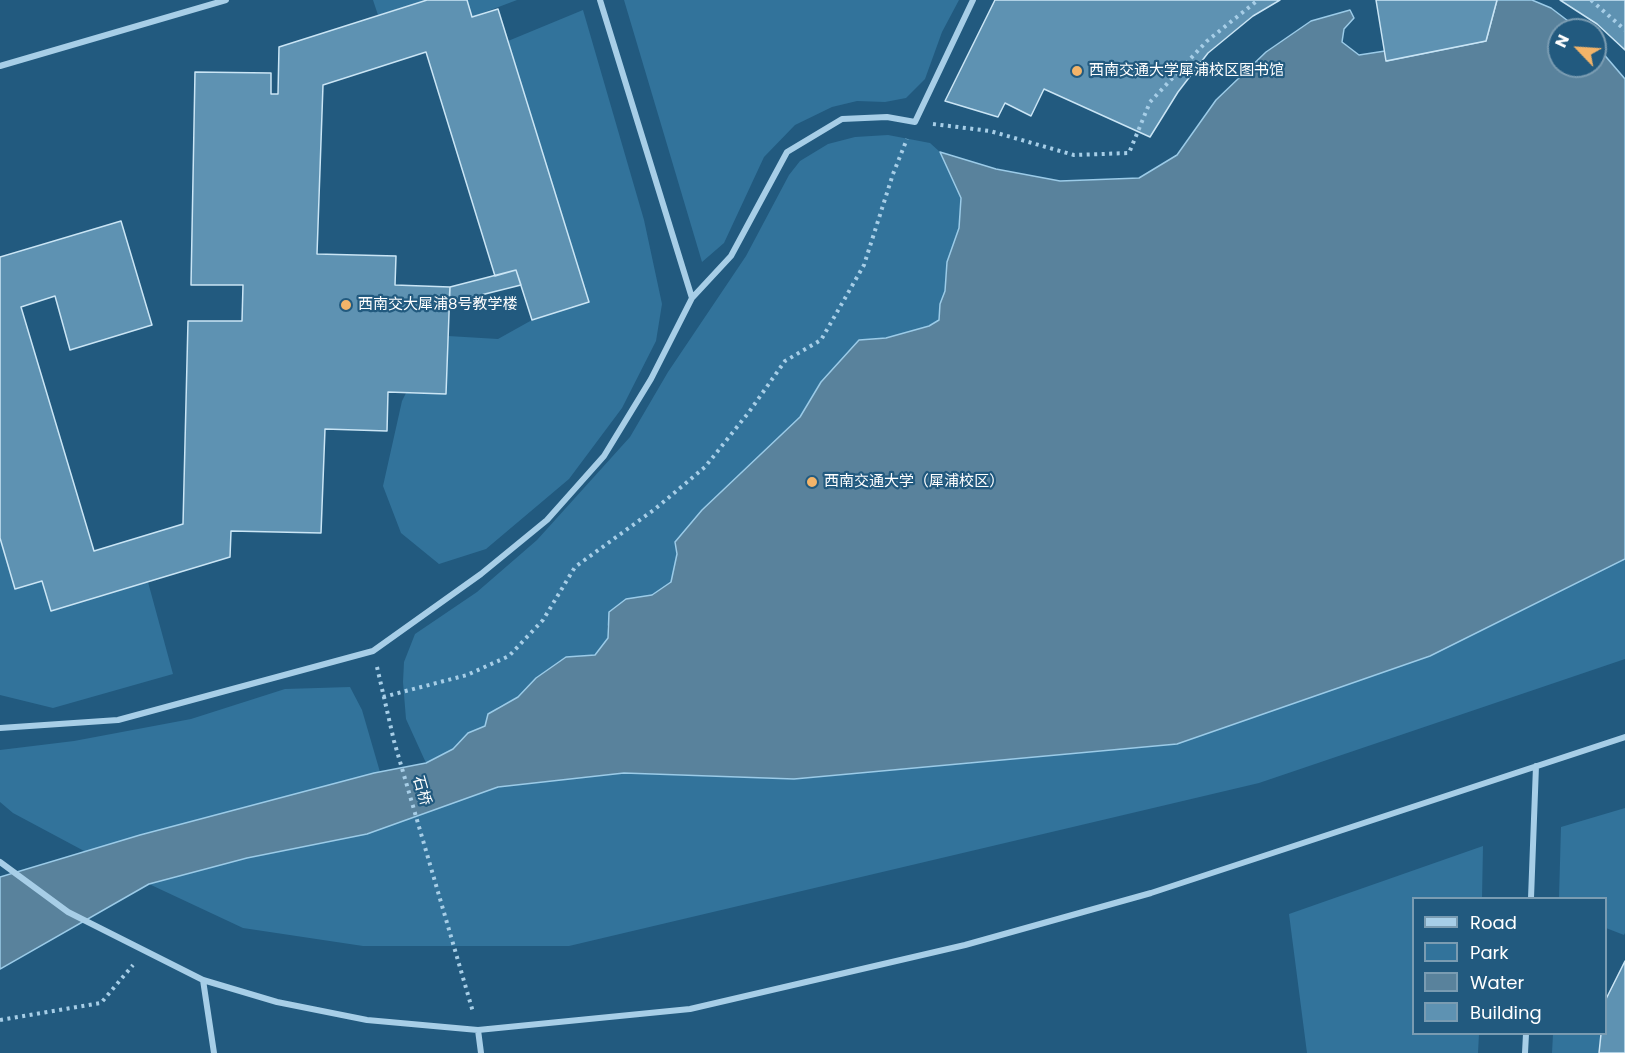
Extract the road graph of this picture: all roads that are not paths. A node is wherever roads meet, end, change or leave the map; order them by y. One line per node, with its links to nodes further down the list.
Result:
1 (226, 0): 4 (street)
2 (600, 0): 5 (street)
3 (973, 0): 5 (street)
4 (0, 66)
5 (692, 298): 6 (street)
6 (0, 728)
7 (1625, 736): 8 (street)
8 (1536, 766): 10 (street); 12 (street)
9 (0, 862): 11 (street)
10 (1531, 897)
11 (203, 980): 12 (street); 14 (street)
12 (478, 1030): 15 (street)
13 (1526, 1035): 16 (street)
14 (214, 1053)
15 (481, 1053)
16 (1525, 1053)

